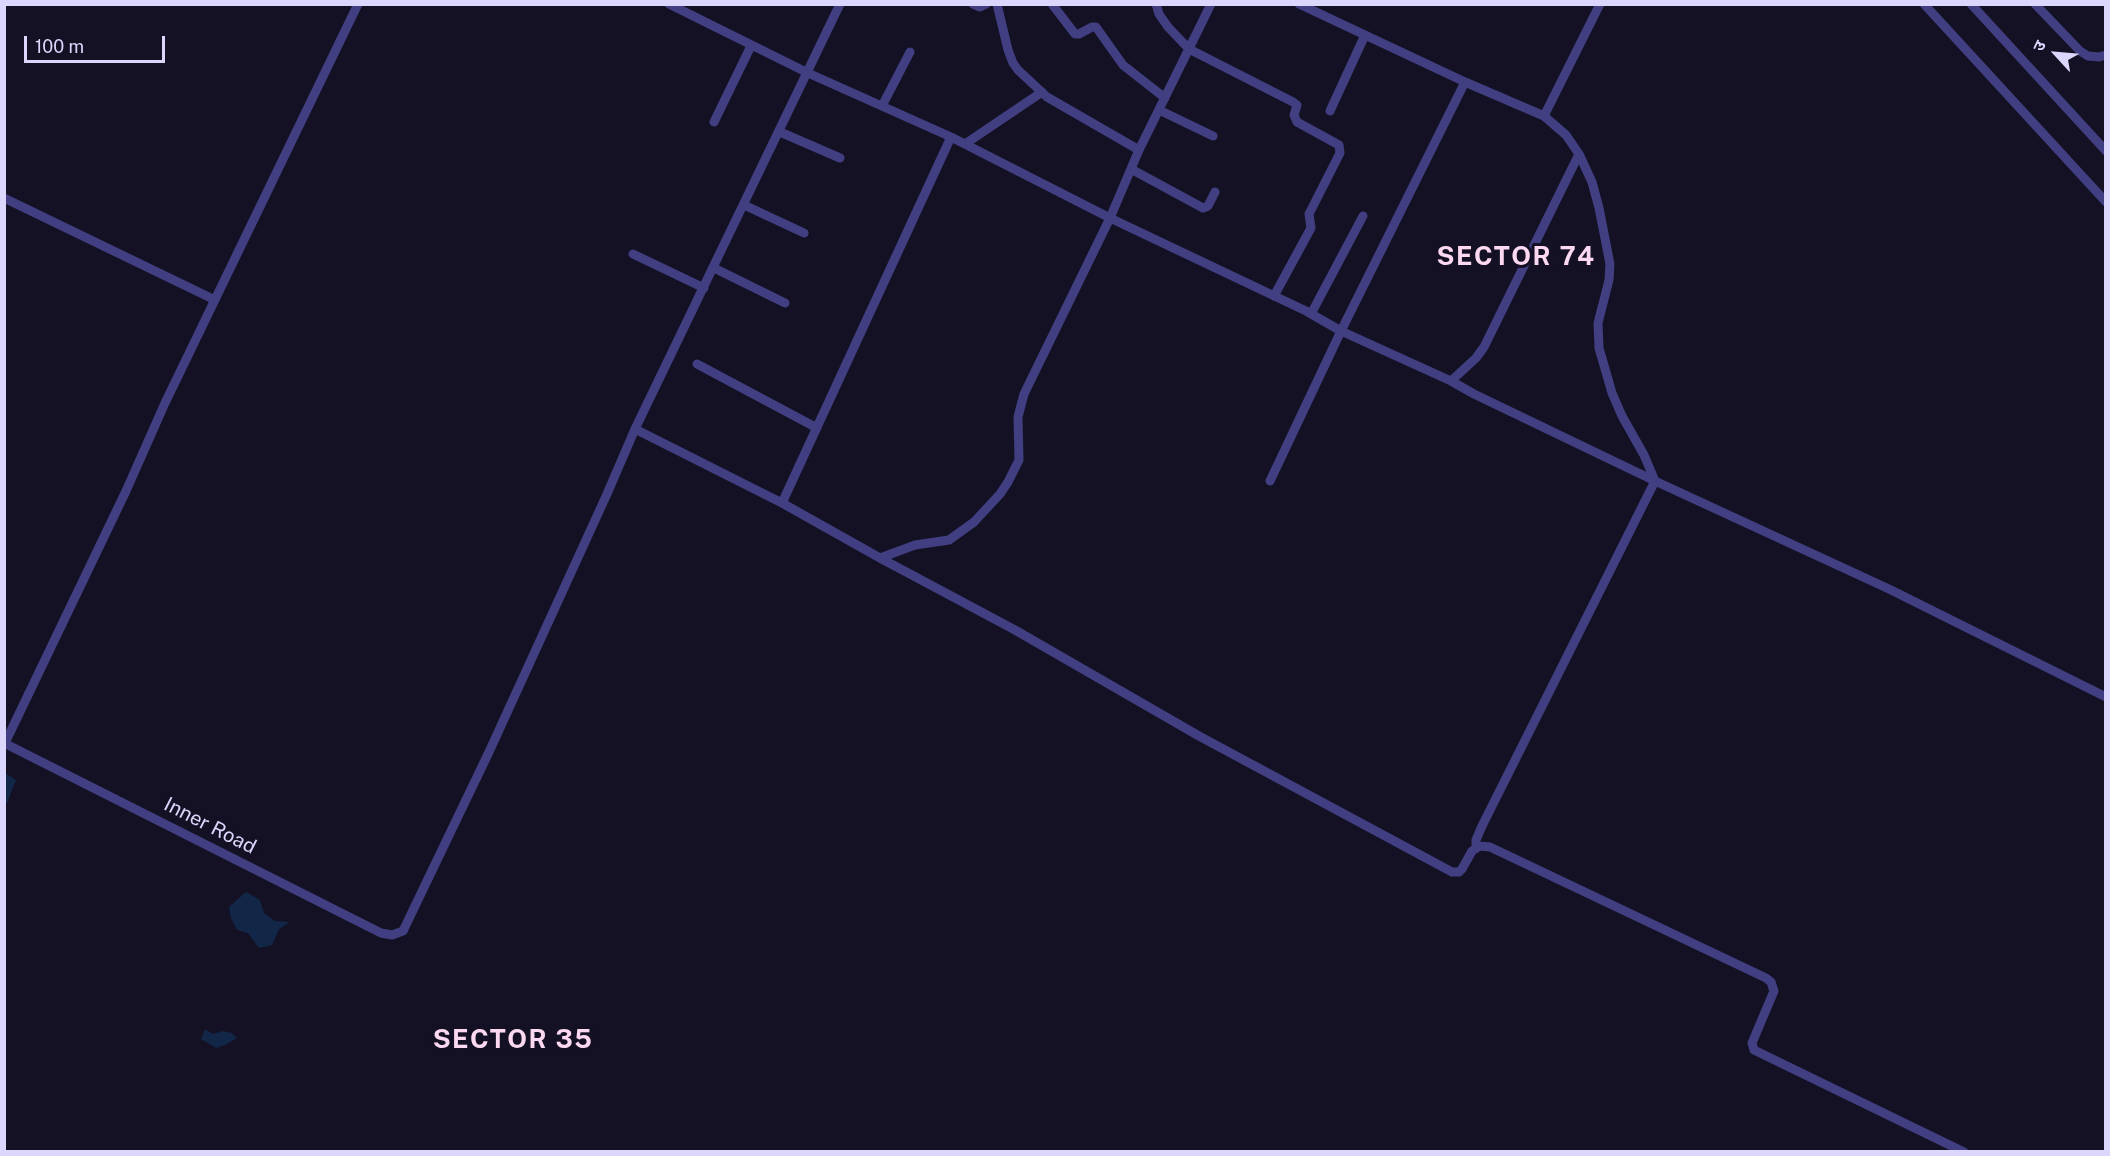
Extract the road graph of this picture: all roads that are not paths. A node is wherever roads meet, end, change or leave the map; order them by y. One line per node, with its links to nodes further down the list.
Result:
1 (358, 4): 49 (street)
2 (669, 4): 16 (street)
3 (840, 4): 20 (street)
4 (973, 4): 5 (street)
5 (986, 4)
6 (997, 4): 22 (street)
7 (1052, 4): 23 (street)
8 (1156, 4): 17 (street)
9 (1211, 4): 17 (street)
10 (1299, 4): 15 (street)
11 (1600, 4): 27 (street)
12 (1924, 4): 40 (street)
13 (1971, 4): 34 (street)
14 (2035, 4): 19 (street)
15 (1365, 35): 21 (street); 26 (street)
16 (751, 46): 20 (street); 28 (street)
17 (1189, 49): 23 (street); 48 (street)
18 (910, 52): 24 (street)
19 (2106, 55)
20 (808, 73): 24 (street); 29 (street)
21 (1465, 82): 27 (street); 52 (street)
22 (1042, 92): 32 (street); 33 (street)
23 (1165, 98): 25 (street)
24 (882, 106): 31 (street)
25 (1159, 110): 30 (street); 33 (street)
26 (1330, 111)
27 (1544, 116): 35 (street)
28 (714, 122)
29 (780, 132): 36 (street); 41 (street)
30 (1213, 136)
31 (951, 137): 32 (street); 55 (street)
32 (965, 144): 43 (street)
33 (1139, 150): 37 (street)
34 (2106, 151)
35 (1579, 154): 54 (street); 58 (street)
36 (840, 158)
37 (1131, 169): 38 (street); 43 (street)
38 (1215, 192)
39 (4, 198): 49 (street)
40 (2106, 202)
41 (744, 205): 44 (street); 46 (street)
42 (1363, 216): 51 (street)
43 (1110, 218): 48 (street); 60 (street)
44 (804, 233)
45 (633, 254): 47 (street)
46 (714, 268): 47 (street); 50 (street)
47 (704, 288): 56 (street)
48 (1274, 296): 51 (street)
49 (215, 300): 62 (street)
50 (785, 303)
51 (1311, 314): 52 (street)
52 (1341, 331): 54 (street); 57 (street)
53 (697, 364): 55 (street)
54 (1451, 381): 58 (street)
55 (817, 428): 59 (street)
56 (635, 429): 59 (street); 62 (street, Inner Road)
57 (1270, 481)
58 (1655, 481): 61 (street); 63 (street)
59 (782, 502): 60 (street)
60 (880, 558): 63 (street)
61 (2106, 697)
62 (5, 743)
63 (1476, 848): 64 (street)
64 (1964, 1152)

